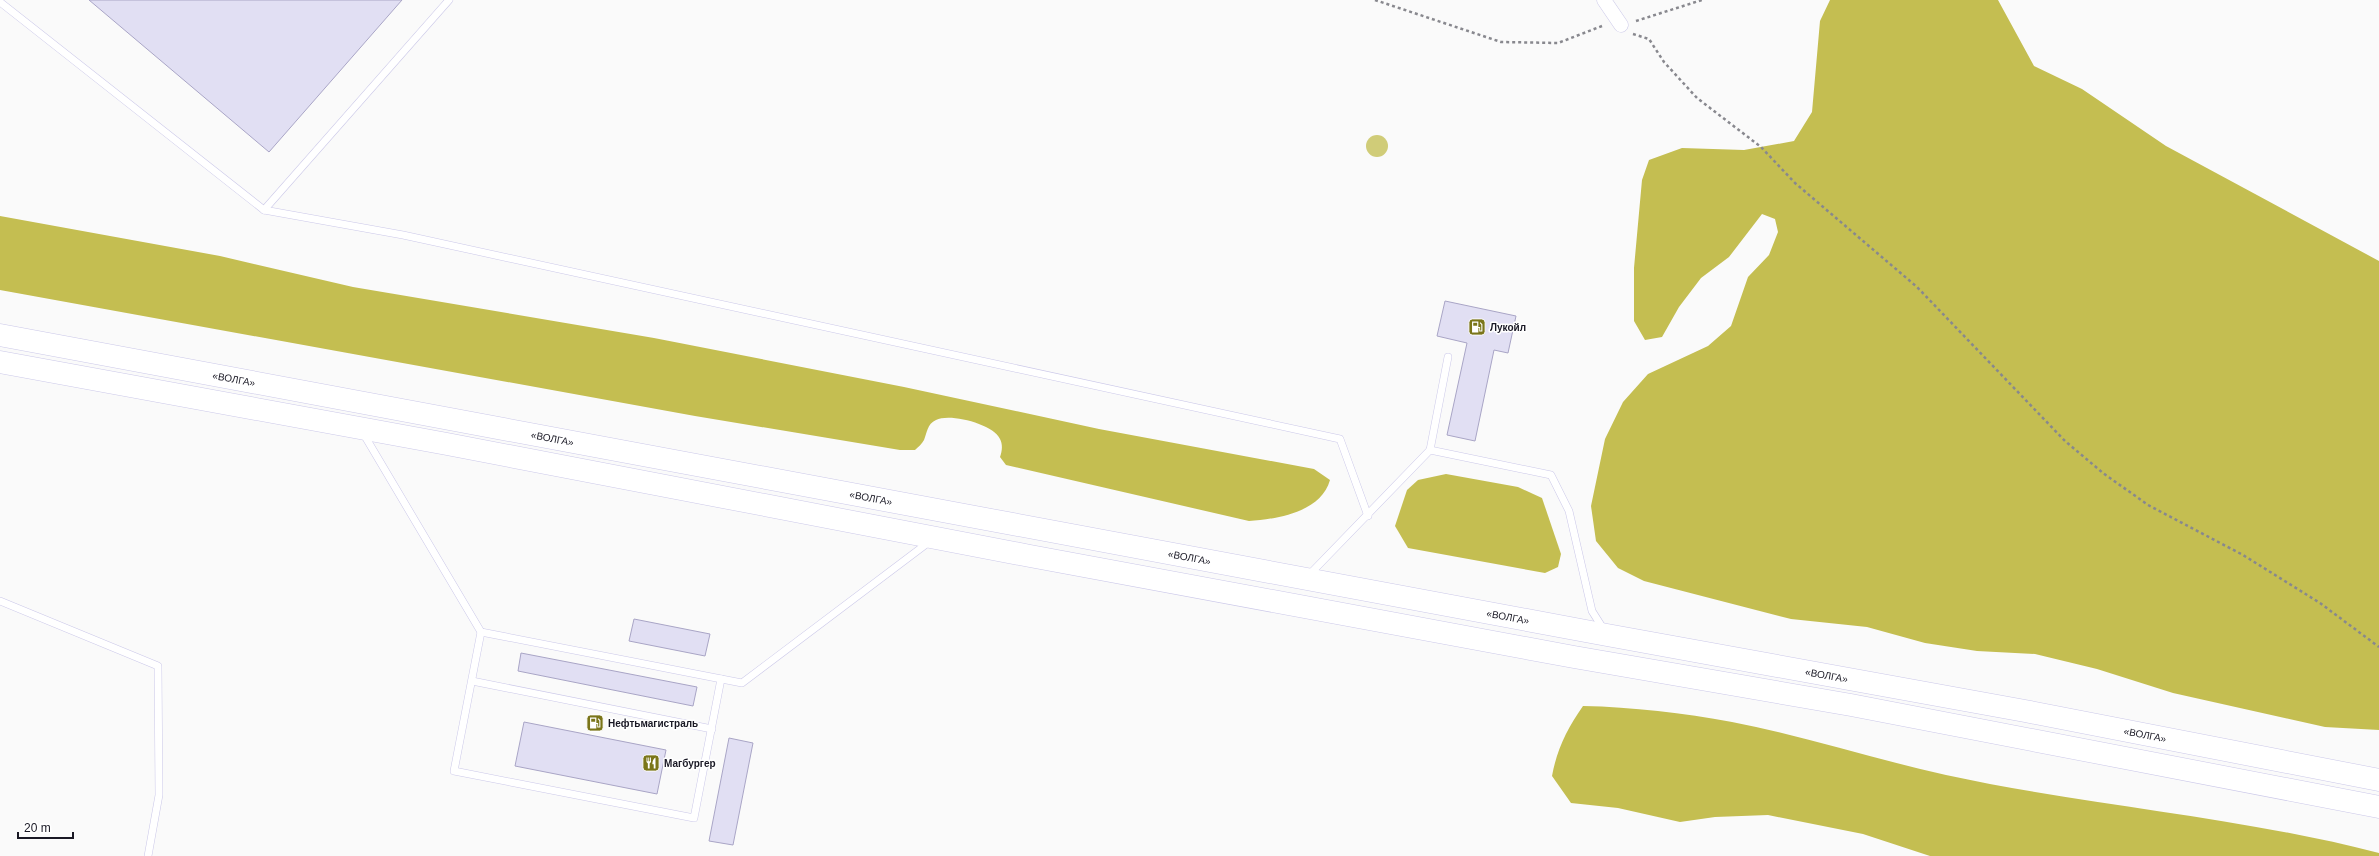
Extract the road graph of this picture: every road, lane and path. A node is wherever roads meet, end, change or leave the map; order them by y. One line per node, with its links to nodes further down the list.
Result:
1 (450, 0): 7 (lane)
2 (1375, 0): 6 (path)
3 (1604, 0): 5 (street)
4 (0, 2): 7 (lane)
5 (1622, 25): 19 (path)
6 (1558, 43)
7 (264, 210): 13 (lane)
8 (0, 335): 15 (highway, «ВОЛГА»)
9 (1448, 357): 12 (lane)
10 (0, 362): 11 (highway)
11 (360, 428): 14 (highway); 17 (lane)
12 (1430, 450): 13 (lane); 18 (lane)
13 (1368, 516): 15 (lane)
14 (935, 538): 20 (lane); 24 (highway)
15 (1306, 578): 18 (highway, «ВОЛГА»)
16 (0, 601): 25 (lane)
17 (481, 632): 20 (lane); 21 (lane)
18 (1607, 635): 23 (highway, «ВОЛГА»)
19 (2379, 647)
20 (721, 679): 22 (lane)
21 (472, 681): 22 (lane); 22 (lane)
22 (712, 729)
23 (2379, 780)
24 (2379, 807)
25 (148, 856)

